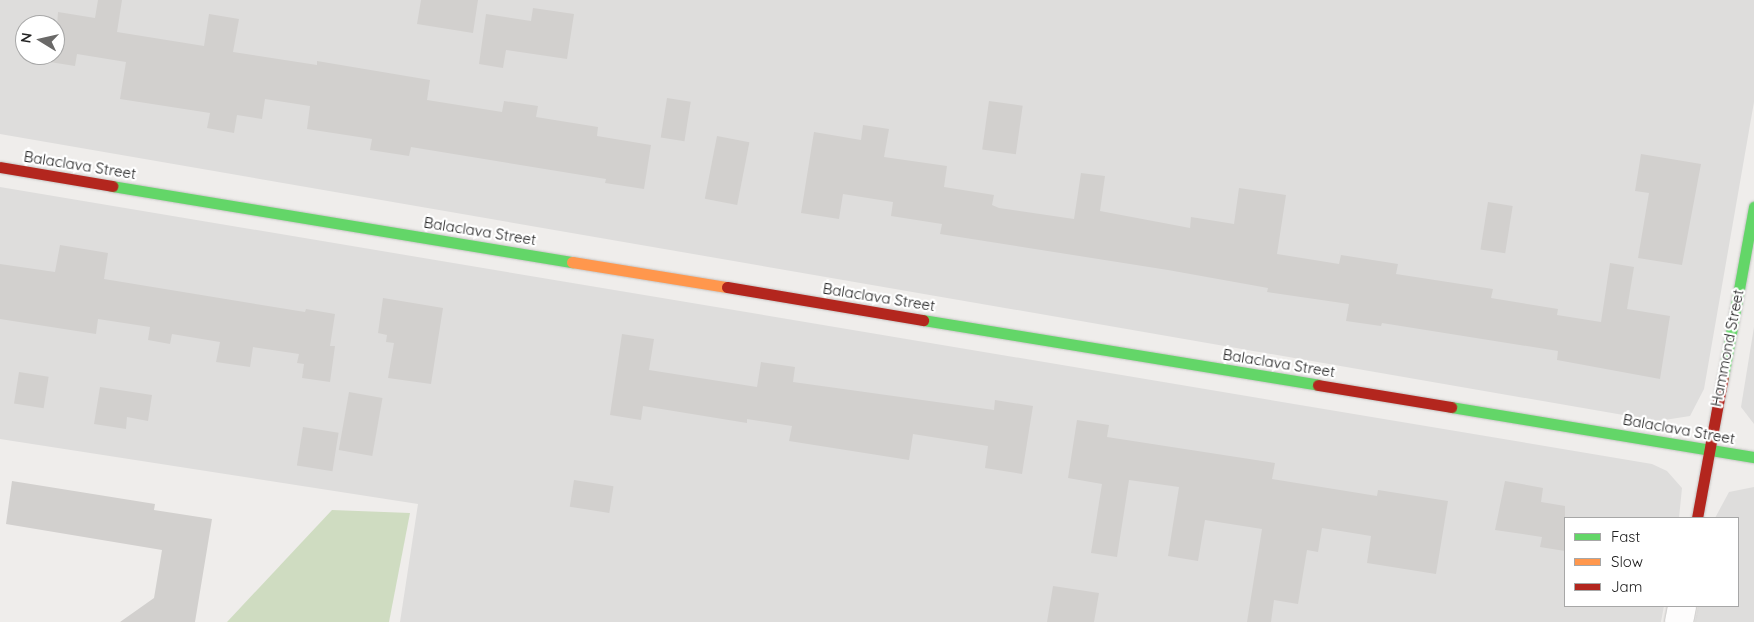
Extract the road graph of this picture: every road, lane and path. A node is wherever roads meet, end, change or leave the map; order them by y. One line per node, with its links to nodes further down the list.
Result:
1 (26, 159): 3 (street)
2 (0, 167): 3 (street, Balaclava Street)
3 (105, 184): 5 (street, Balaclava Street)
4 (1754, 207): 5 (street, Hammond Street)
5 (1708, 449): 6 (street, Balaclava Street); 7 (street, Hammond Street)
6 (1754, 457)
7 (1696, 517)
8 (1682, 607): 9 (street)
9 (1679, 622)

